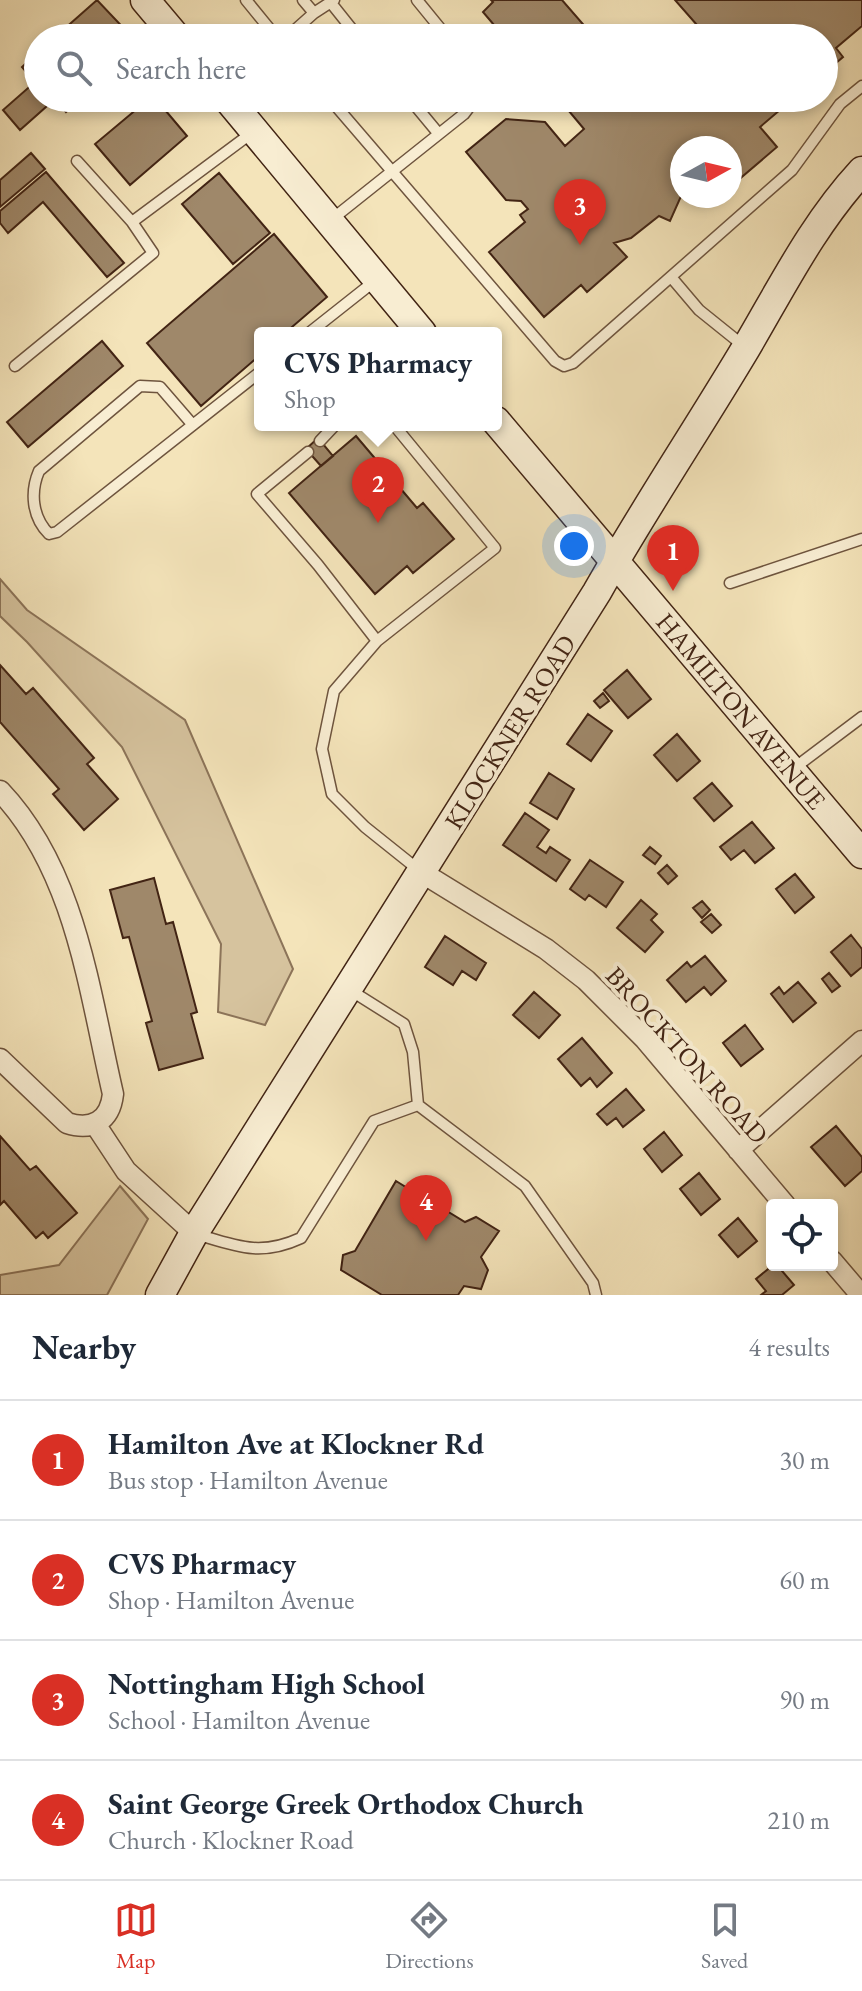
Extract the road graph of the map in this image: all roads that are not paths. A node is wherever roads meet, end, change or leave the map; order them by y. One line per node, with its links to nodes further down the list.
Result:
1 (145, 0): 7 (main road)
2 (246, 0): 8 (lane)
3 (303, 0): 6 (lane)
4 (417, 0): 11 (lane)
5 (332, 2): 6 (lane); 10 (lane)
6 (314, 13): 9 (lane)
7 (165, 24)
8 (266, 24)
9 (302, 24)
10 (348, 24)
11 (437, 24)
12 (862, 86): 13 (lane)
13 (838, 107)
14 (238, 112): 19 (main road)
15 (341, 112): 22 (lane)
16 (421, 112): 20 (lane)
17 (466, 112): 20 (lane)
18 (834, 112): 26 (lane)
19 (254, 131): 24 (main road); 25 (lane)
20 (438, 133): 22 (lane)
21 (77, 161): 25 (lane)
22 (392, 170): 24 (lane); 26 (lane)
23 (862, 171): 30 (main road, KLOCKNER ROAD)
24 (329, 221): 27 (main road)
25 (132, 222): 31 (lane)
26 (671, 277): 30 (lane)
27 (377, 279): 28 (lane); 29 (main road)
28 (317, 327)
29 (417, 327)
30 (746, 348): 40 (main road, KLOCKNER ROAD)
31 (15, 366)
32 (254, 377): 33 (lane)
33 (192, 424): 33 (lane)
34 (502, 428): 40 (main road, HAMILTON AVENUE)
35 (329, 431): 37 (lane)
36 (399, 431): 42 (lane)
37 (320, 441)
38 (308, 452): 42 (lane)
39 (862, 539): 41 (lane)
40 (614, 561): 44 (main road, HAMILTON AVENUE); 47 (main road, KLOCKNER ROAD)
41 (730, 583)
42 (377, 641): 47 (lane)
43 (861, 720): 44 (lane)
44 (791, 771): 46 (main road, HAMILTON AVENUE)
45 (0, 791): 52 (street)
46 (862, 854)
47 (421, 872): 48 (main road, KLOCKNER ROAD); 53 (street, BROCKTON ROAD)
48 (348, 989): 51 (lane); 55 (main road, KLOCKNER ROAD)
49 (862, 1041): 53 (street)
50 (0, 1059): 52 (street)
51 (418, 1105): 55 (lane); 58 (lane)
52 (95, 1124): 55 (street)
53 (738, 1150): 54 (street, BROCKTON ROAD)
54 (780, 1199)
55 (194, 1233): 57 (main road, KLOCKNER ROAD)
56 (838, 1268): 59 (street)
57 (160, 1295)
58 (596, 1295)
59 (861, 1295)

